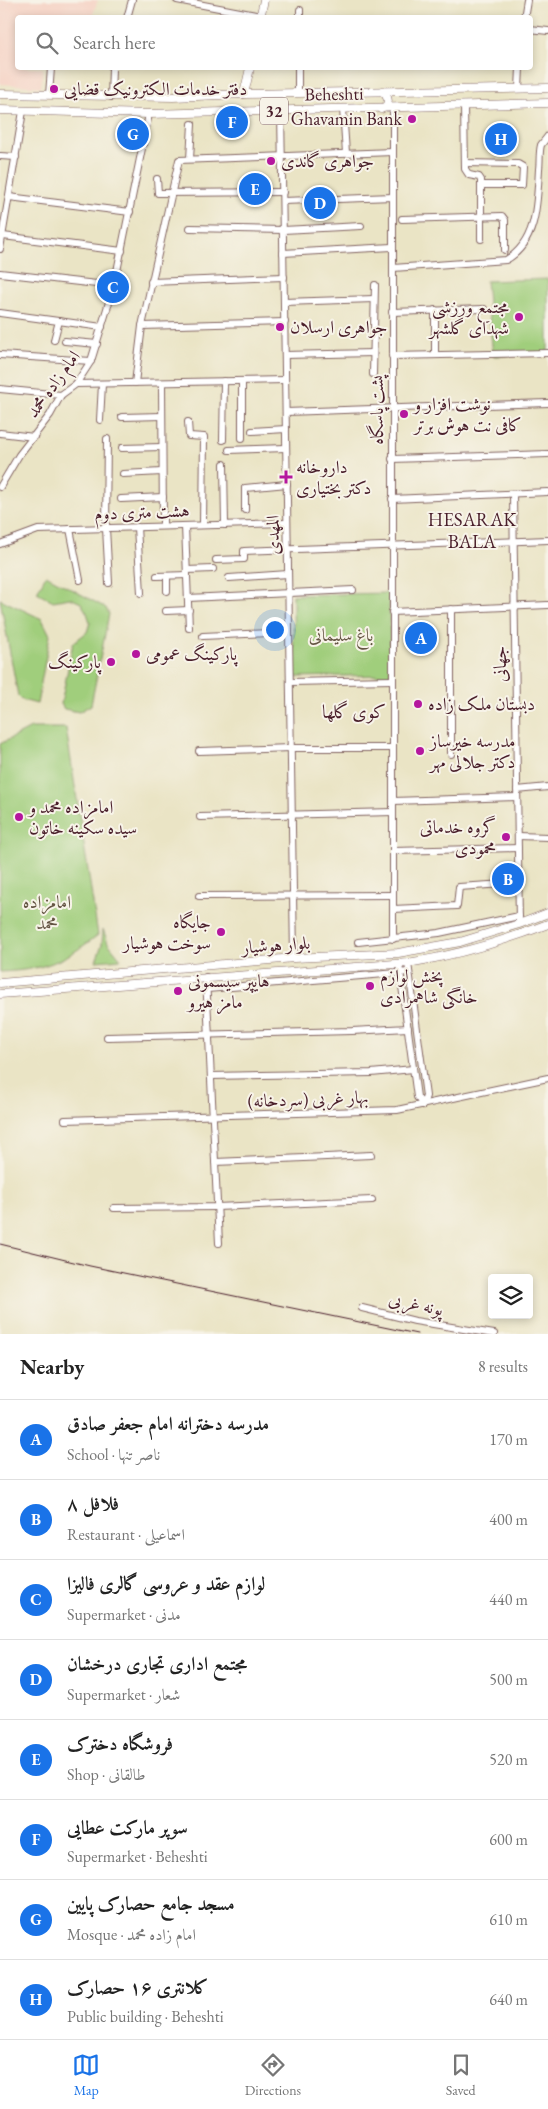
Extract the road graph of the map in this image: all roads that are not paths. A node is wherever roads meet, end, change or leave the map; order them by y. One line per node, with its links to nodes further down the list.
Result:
1 (132, 0): 5 (street)
2 (177, 0): 6 (street)
3 (264, 0): 7 (main road)
4 (527, 0): 8 (street)
5 (128, 15)
6 (250, 15)
7 (260, 15)
8 (524, 15)
9 (533, 29): 10 (street)
10 (548, 31)
11 (51, 70): 23 (street)
12 (112, 70): 24 (street)
13 (250, 70): 22 (main road)
14 (298, 70): 20 (street)
15 (520, 70): 17 (street)
16 (548, 88): 17 (main road, Beheshti / 32)
17 (519, 89): 18 (main road, Beheshti / 32)
18 (409, 91): 19 (main road, Beheshti / 32); 28 (main road)
19 (382, 92): 20 (main road, Beheshti / 32); 30 (main road)
20 (298, 93): 22 (main road, Beheshti / 32)
21 (0, 94): 23 (main road, Beheshti / 32)
22 (244, 94): 24 (main road, Beheshti / 32)
23 (50, 95): 24 (main road, Beheshti / 32)
24 (111, 97)
25 (548, 103): 26 (main road, Beheshti / 32)
26 (464, 106): 28 (main road, Beheshti / 32); 43 (street)
27 (393, 108): 28 (main road, Beheshti / 32); 30 (main road, Beheshti / 32); 37 (street, پشت پاسگاه)
28 (410, 108)
29 (343, 109): 30 (main road, Beheshti / 32); 32 (main road, Beheshti / 32); 38 (street)
30 (381, 109)
31 (0, 110): 33 (main road, Beheshti / 32)
32 (281, 110): 34 (main road, Beheshti / 32); 39 (street, المهدی)
33 (23, 111): 34 (main road, Beheshti / 32); 41 (street)
34 (149, 114): 51 (street, امام زاده محمد)
35 (192, 124): 42 (street)
36 (548, 136): 64 (street)
37 (393, 152): 38 (street); 49 (street, پشت پاسگاه)
38 (346, 154): 39 (street)
39 (282, 155): 42 (street); 46 (street, المهدی)
40 (0, 156): 41 (street)
41 (16, 157): 48 (street)
42 (190, 159): 47 (street)
43 (465, 163): 45 (street); 45 (street)
44 (157, 179): 47 (street)
45 (482, 185): 52 (street)
46 (283, 192): 47 (street); 50 (street, المهدی)
47 (172, 193): 67 (street)
48 (9, 197): 51 (street); 57 (street)
49 (393, 197): 50 (street); 59 (street, پشت پاسگاه)
50 (283, 201): 56 (street, المهدی)
51 (130, 212): 62 (street, امام زاده محمد)
52 (482, 217): 53 (street); 58 (street); 61 (street)
53 (402, 219)
54 (361, 226): 56 (street)
55 (190, 228): 56 (street)
56 (283, 230): 63 (street, المهدی)
57 (2, 236): 60 (street); 62 (street)
58 (481, 239)
59 (392, 247): 63 (street); 64 (street, پشت پاسگاه)
60 (0, 249)
61 (505, 250)
62 (122, 251): 69 (street, امام زاده محمد)
63 (284, 254): 66 (street, المهدی)
64 (392, 268): 74 (street, پشت پاسگاه)
65 (0, 273): 69 (street)
66 (284, 277): 67 (street); 71 (street, المهدی)
67 (151, 282): 79 (street)
68 (374, 285): 70 (street)
69 (114, 286): 78 (street, امام زاده محمد)
70 (374, 299): 71 (street); 83 (street)
71 (284, 302): 77 (street, المهدی)
72 (484, 309): 73 (street)
73 (435, 310): 74 (street); 87 (street)
74 (392, 312): 88 (street, پشت پاسگاه)
75 (0, 314): 76 (street)
76 (59, 321): 78 (street); 80 (street)
77 (284, 322): 79 (street); 86 (street, المهدی)
78 (102, 326): 82 (street, امام زاده محمد)
79 (142, 326): 95 (street)
80 (54, 340)
81 (65, 341): 82 (street)
82 (97, 344): 89 (street, امام زاده محمد)
83 (373, 353): 86 (street); 90 (street)
84 (548, 353): 87 (street)
85 (0, 355): 89 (street)
86 (285, 355): 91 (street, المهدی)
87 (435, 355): 88 (street)
88 (392, 356): 101 (street, پشت پاسگاه)
89 (91, 361): 96 (street, امام زاده محمد)
90 (373, 374)
91 (285, 380): 93 (street); 102 (street, المهدی)
92 (224, 381): 93 (street); 94 (street); 113 (street)
93 (242, 381): 111 (street)
94 (162, 382): 95 (street); 103 (street)
95 (135, 383): 97 (street)
96 (76, 384): 97 (street); 99 (street, امام زاده محمد)
97 (102, 384): 105 (street)
98 (0, 389): 99 (street)
99 (61, 395): 110 (street, امام زاده محمد)
100 (548, 403): 101 (street)
101 (392, 408): 102 (street); 119 (street, پشت پاسگاه)
102 (286, 412): 107 (street, المهدی)
103 (162, 416): 104 (street); 114 (street)
104 (122, 417)
105 (100, 420)
106 (188, 422): 133 (street)
107 (286, 429): 108 (street); 116 (street, المهدی)
108 (252, 431)
109 (0, 433): 110 (street)
110 (34, 437): 123 (street, امام زاده محمد)
111 (242, 438)
112 (107, 440): 138 (street)
113 (223, 440)
114 (162, 447): 115 (street); 121 (street)
115 (122, 448)
116 (286, 448): 117 (street); 124 (street, المهدی)
117 (229, 450)
118 (548, 454): 119 (street)
119 (392, 459): 130 (street, پشت پاسگاه)
120 (224, 464): 134 (street)
121 (162, 472): 122 (street); 128 (street)
122 (123, 474)
123 (2, 477): 125 (street, امام زاده محمد)
124 (287, 484): 131 (street); 132 (street, المهدی)
125 (0, 487)
126 (548, 492): 127 (street)
127 (513, 494): 130 (street); 141 (street, جهانی)
128 (163, 497): 129 (street); 135 (street)
129 (121, 499)
130 (392, 499): 143 (street, پشت پاسگاه)
131 (245, 510)
132 (288, 523): 134 (street, هشت متری دوم); 144 (street, المهدی)
133 (203, 525): 134 (street, هشت متری دوم); 136 (street, هشت متری دوم)
134 (225, 525)
135 (163, 526): 136 (street, هشت متری دوم); 137 (street, هشت متری دوم)
136 (185, 526): 147 (street)
137 (137, 527): 138 (street, هشت متری دوم); 156 (street)
138 (106, 528): 139 (street, هشت متری دوم); 153 (street)
139 (70, 529): 142 (street, هشت متری دوم); 152 (street)
140 (548, 540): 141 (street)
141 (514, 542): 143 (street); 160 (street, جهانی)
142 (0, 544)
143 (392, 546): 144 (street); 164 (street, پشت پاسگاه)
144 (288, 549): 145 (street); 148 (street, المهدی)
145 (216, 560)
146 (213, 570): 147 (street)
147 (187, 572): 150 (street); 158 (street)
148 (288, 574): 151 (street); 157 (street, المهدی)
149 (157, 576): 150 (street)
150 (167, 576): 155 (street)
151 (229, 578)
152 (80, 580)
153 (109, 583)
154 (352, 590): 157 (street)
155 (167, 591)
156 (141, 593)
157 (289, 593): 158 (street); 166 (street, المهدی)
158 (188, 598): 163 (street)
159 (548, 605): 160 (street)
160 (515, 606): 161 (street); 175 (street, جهانی)
161 (451, 609): 164 (street); 173 (street)
162 (166, 610): 163 (street)
163 (189, 610): 165 (street)
164 (392, 612): 168 (street)
165 (189, 628)
166 (289, 632): 167 (street); 169 (street, المهدی)
167 (203, 636)
168 (392, 680): 169 (street); 171 (street)
169 (290, 682): 170 (street, المهدی)
170 (291, 748): 171 (street); 172 (street); 178 (street, المهدی)
171 (392, 748): 176 (street)
172 (199, 751)
173 (451, 754)
174 (548, 787): 175 (street)
175 (517, 794): 176 (street); 180 (street, جهانی)
176 (393, 801): 177 (street)
177 (393, 812): 178 (street); 183 (street)
178 (292, 814): 179 (street); 185 (street, المهدی)
179 (200, 816)
180 (518, 836): 181 (street); 182 (street, جهانی)
181 (548, 836)
182 (518, 848): 183 (street); 184 (street, جهانی)
183 (393, 851): 186 (street)
184 (518, 883): 188 (street); 190 (street, جهانی)
185 (293, 895): 186 (street); 187 (street); 196 (street, المهدی)
186 (393, 895): 188 (street)
187 (199, 896)
188 (393, 909): 193 (street)
189 (548, 913): 190 (main road, بلوار هوشیار)
190 (519, 920): 192 (street); 195 (main road, بلوار هوشیار)
191 (548, 924): 197 (main road, بلوار هوشیار)
192 (439, 933): 193 (street); 195 (street)
193 (393, 939): 194 (street)
194 (358, 942)
195 (441, 946): 196 (main road, بلوار هوشیار)
196 (294, 958): 201 (main road, بلوار هوشیار)
197 (404, 963): 198 (street); 199 (street); 200 (main road, بلوار هوشیار)
198 (409, 972): 199 (street); 210 (street)
199 (401, 974): 202 (street); 204 (street)
200 (206, 977): 202 (street); 203 (main road, بلوار هوشیار)
201 (0, 983)
202 (207, 989): 205 (street)
203 (0, 994)
204 (408, 1028): 205 (street); 207 (street)
205 (209, 1034): 206 (street); 208 (street)
206 (107, 1037)
207 (413, 1069): 208 (street); 210 (street)
208 (211, 1076): 211 (street)
209 (548, 1078): 210 (street, بهار غربی (سردخانه))
210 (423, 1105): 211 (street, بهار غربی (سردخانه))
211 (213, 1117): 212 (street, بهار غربی (سردخانه)); 214 (street)
212 (65, 1120)
213 (371, 1155): 214 (street)
214 (215, 1162): 216 (street)
215 (372, 1200): 216 (street)
216 (217, 1207): 217 (street); 218 (street)
217 (114, 1208)
218 (219, 1243)
219 (362, 1308): 220 (street, پونه غربی)
220 (494, 1334)

